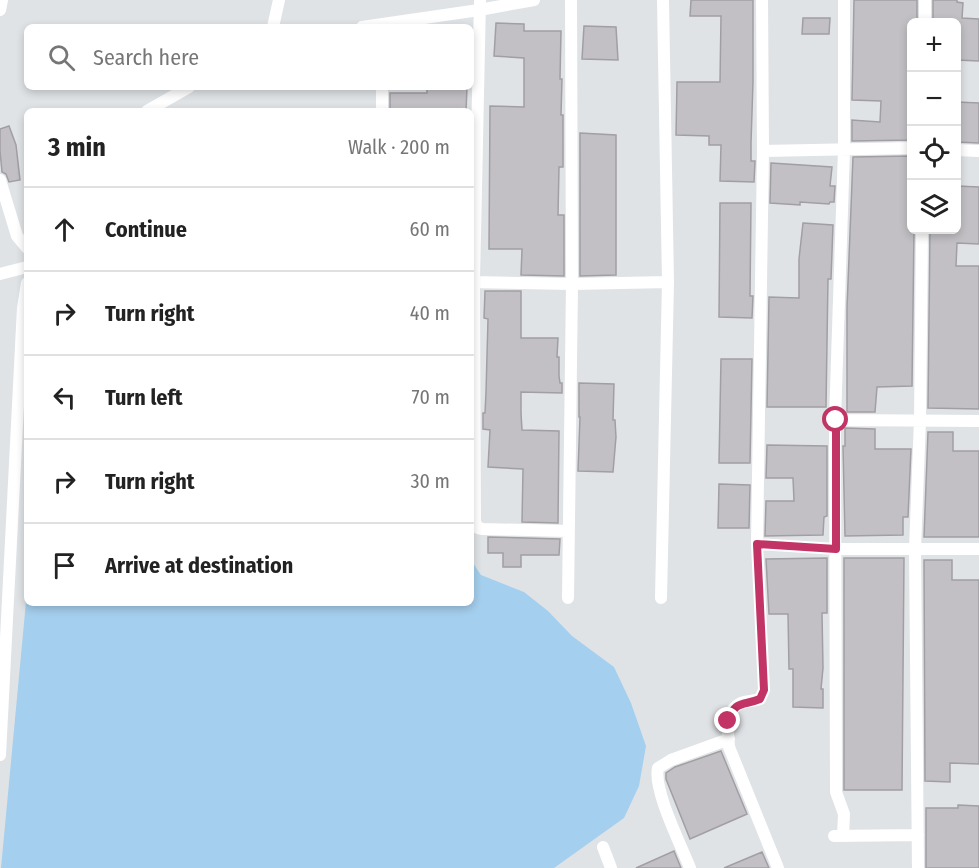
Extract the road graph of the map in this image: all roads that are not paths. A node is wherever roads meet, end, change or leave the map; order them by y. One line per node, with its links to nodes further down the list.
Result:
1 (2, 0): 10 (street)
2 (279, 0): 12 (street)
3 (534, 0): 9 (street)
4 (571, 0): 31 (street)
5 (663, 0): 30 (street)
6 (762, 0): 21 (street)
7 (844, 0): 19 (street)
8 (925, 0): 11 (street)
9 (479, 5): 13 (street); 24 (street)
10 (0, 10)
11 (924, 18)
12 (274, 24)
13 (392, 24)
14 (184, 90): 16 (street)
15 (382, 90): 17 (street)
16 (152, 108)
17 (382, 108)
18 (907, 148): 19 (street)
19 (844, 150): 21 (street); 34 (street)
20 (961, 150): 22 (street)
21 (762, 151): 38 (street)
22 (979, 151)
23 (0, 180): 26 (street)
24 (474, 203)
25 (922, 234): 35 (street)
26 (24, 244)
27 (24, 268): 28 (street)
28 (0, 274)
29 (474, 282): 31 (street)
30 (668, 282): 31 (street); 43 (street)
31 (572, 284): 37 (street)
32 (24, 302): 45 (street)
33 (474, 404): 37 (street)
34 (836, 420): 35 (street); 39 (street)
35 (920, 420): 36 (street); 40 (street)
36 (979, 421)
37 (568, 531): 42 (street)
38 (757, 544): 39 (street); 44 (street)
39 (836, 549): 40 (street); 46 (street)
40 (915, 549): 41 (street); 46 (street)
41 (979, 549)
42 (568, 598)
43 (661, 598)
44 (729, 739): 49 (street); 50 (street)
45 (0, 755)
46 (918, 835): 51 (street)
47 (603, 847): 48 (street)
48 (611, 868)
49 (690, 868)
50 (778, 868)
51 (918, 868)

